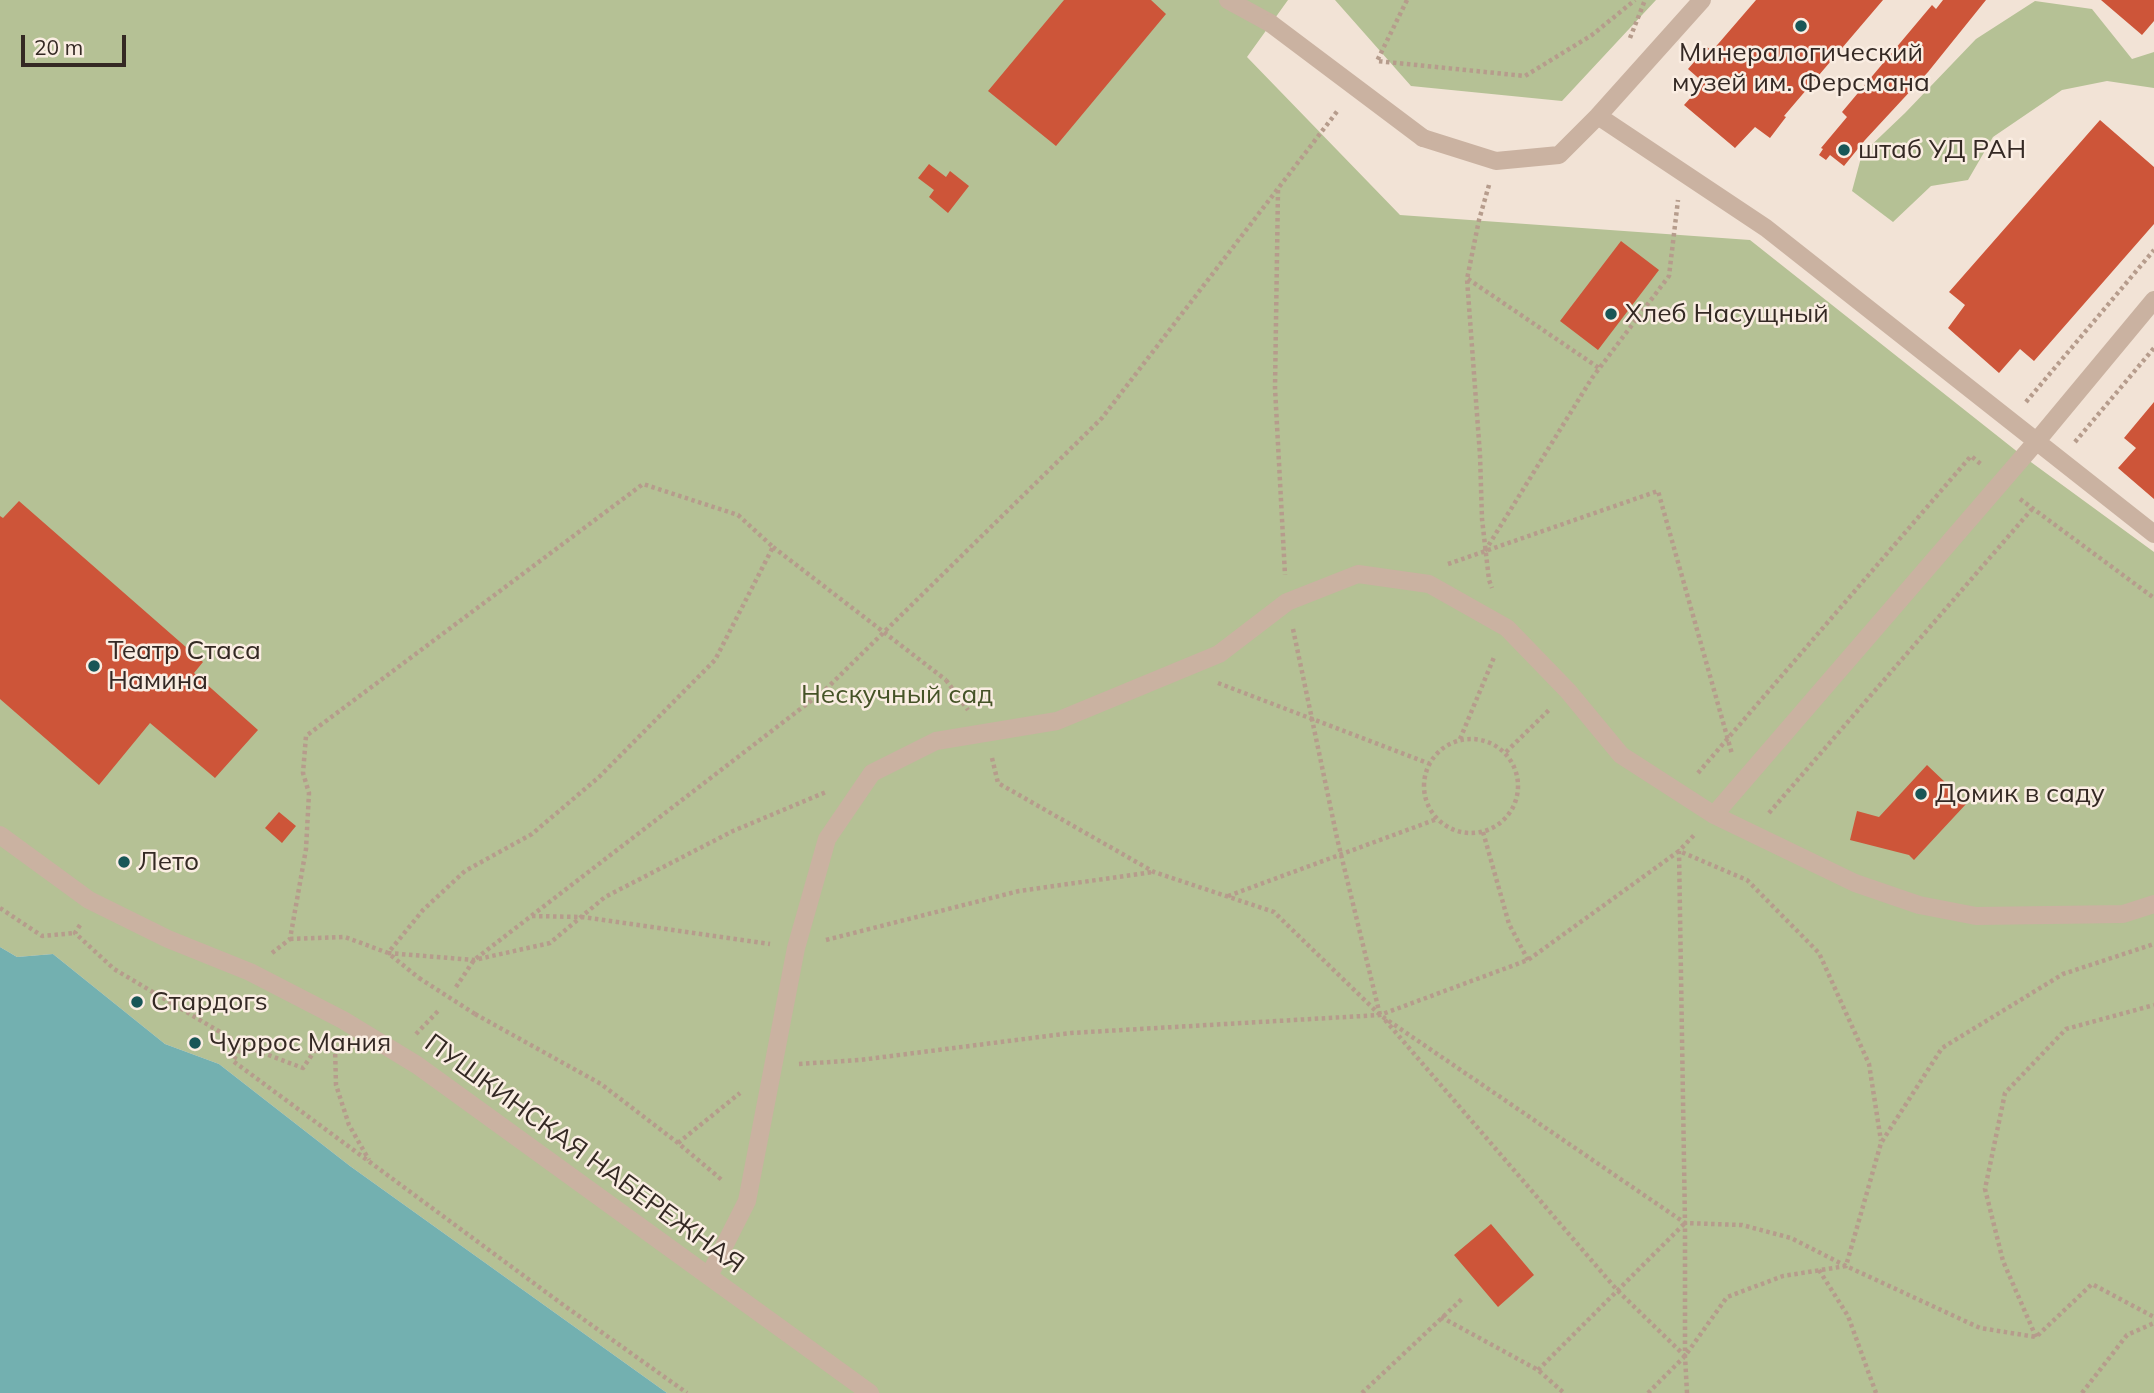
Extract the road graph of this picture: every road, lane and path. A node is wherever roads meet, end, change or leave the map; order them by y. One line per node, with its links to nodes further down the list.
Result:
1 (1228, 0): 7 (lane, bridge)
2 (1407, 0): 3 (path)
3 (1635, 0)
4 (1702, 0): 6 (lane)
5 (1339, 109): 9 (path)
6 (1598, 116): 7 (lane); 8 (lane)
7 (1496, 160): 11 (path)
8 (1681, 172): 13 (path); 14 (lane)
9 (1278, 190): 21 (path); 47 (path)
10 (2154, 250): 14 (path)
11 (1467, 279): 13 (path); 19 (path)
12 (2154, 300): 15 (lane)
13 (1599, 368): 19 (path)
14 (2011, 420): 15 (lane)
15 (2036, 442): 17 (lane); 36 (lane)
16 (1971, 456): 35 (path)
17 (2154, 534)
18 (773, 547): 26 (path, bridge); 51 (path); 54 (path)
19 (1485, 551): 20 (path); 24 (path); 30 (path)
20 (1401, 580): 24 (lane); 25 (lane)
21 (1286, 588)
22 (2154, 598): 39 (path)
23 (1290, 618): 28 (path)
24 (1507, 628): 27 (lane); 31 (path)
25 (1181, 670): 28 (path); 29 (lane)
26 (946, 680)
27 (1568, 691): 32 (path); 35 (lane)
28 (1311, 718): 33 (path); 42 (path)
29 (985, 734): 34 (lane); 43 (path)
30 (1727, 735)
31 (1460, 739): 32 (path); 33 (path)
32 (1506, 752): 38 (path)
33 (1430, 764): 37 (path)
34 (872, 773): 48 (path); 53 (lane)
35 (1681, 794): 36 (lane)
36 (1714, 816): 39 (lane); 41 (path)
37 (1437, 819): 38 (path); 42 (path)
38 (1483, 832): 56 (path)
39 (1751, 833): 45 (lane)
40 (0, 835): 57 (lane, ПУШКИНСКАЯ НАБЕРЕЖНАЯ)
41 (1679, 851): 56 (path); 68 (path); 71 (path)
42 (1342, 854): 44 (path); 61 (path)
43 (1154, 872): 44 (path); 53 (path)
44 (1228, 897): 61 (path)
45 (2154, 904)
46 (0, 908): 50 (path)
47 (531, 916): 48 (path); 55 (path)
48 (582, 916): 53 (path); 55 (path)
49 (80, 925): 50 (path)
50 (75, 933): 64 (path)
51 (290, 939): 54 (path); 57 (path)
52 (2154, 944): 68 (path)
53 (796, 948): 66 (lane)
54 (388, 953): 55 (path); 67 (path, bridge)
55 (474, 960): 58 (path)
56 (1528, 960): 61 (path)
57 (250, 972): 65 (lane, ПУШКИНСКАЯ НАБЕРЕЖНАЯ)
58 (456, 986)
59 (2154, 1005): 80 (path)
60 (440, 1010): 65 (path)
61 (1380, 1015): 66 (path); 71 (path); 75 (path)
62 (312, 1034): 63 (path)
63 (323, 1040): 64 (path); 69 (path)
64 (242, 1045): 69 (path)
65 (397, 1052): 74 (lane, ПУШКИНСКАЯ НАБЕРЕЖНАЯ)
66 (774, 1066): 67 (path); 70 (lane)
67 (678, 1143): 70 (path)
68 (1881, 1143): 72 (path)
69 (371, 1164): 83 (path)
70 (747, 1201): 74 (lane)
71 (1685, 1223): 72 (path); 75 (path); 81 (path)
72 (1846, 1266): 73 (path); 80 (path)
73 (1819, 1270): 81 (path); 89 (path)
74 (709, 1276): 84 (lane, ПУШКИНСКАЯ НАБЕРЕЖНАЯ)
75 (1618, 1290): 81 (path); 82 (path)
76 (1463, 1298): 77 (path)
77 (1441, 1317): 82 (path); 85 (path)
78 (2154, 1317): 80 (path)
79 (2154, 1323): 90 (path)
80 (2036, 1337)
81 (1685, 1356): 87 (path); 88 (path)
82 (1538, 1370): 86 (path)
83 (687, 1393)
84 (870, 1393)
85 (1362, 1393)
86 (1564, 1393)
87 (1648, 1393)
88 (1687, 1393)
89 (1876, 1393)
90 (2082, 1393)

